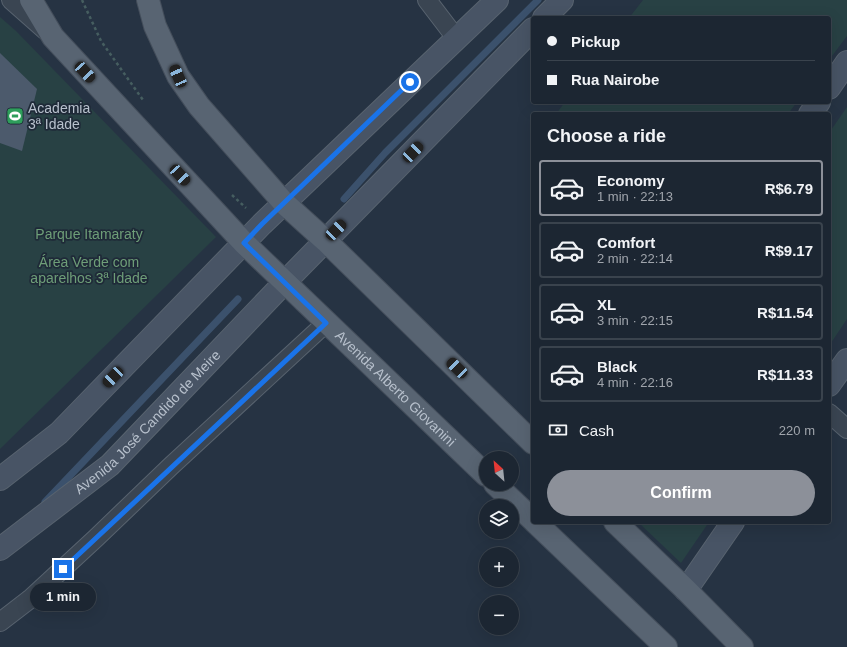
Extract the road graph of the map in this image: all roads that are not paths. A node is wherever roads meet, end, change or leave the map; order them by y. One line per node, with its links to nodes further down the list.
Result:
1 (11, 0): 9 (street)
2 (31, 0): 9 (main road, Avenida Alberto Giovanini)
3 (148, 0): 13 (main road)
4 (427, 0): 10 (street)
5 (497, 0): 10 (street)
6 (562, 0): 7 (street)
7 (546, 16)
8 (531, 31): 14 (street, Avenida José Candido de Meire)
9 (53, 38): 15 (main road, Avenida Alberto Giovanini)
10 (456, 38): 13 (street)
11 (847, 62): 12 (street)
12 (831, 85)
13 (284, 203): 14 (main road); 15 (street)
14 (326, 241): 16 (street, Avenida José Candido de Meire); 22 (main road)
15 (244, 243): 16 (main road, Avenida Alberto Giovanini); 24 (street)
16 (284, 282): 17 (main road, Avenida Alberto Giovanini); 30 (street, Avenida José Candido de Meire)
17 (326, 323): 23 (main road, Avenida Alberto Giovanini); 32 (street)
18 (847, 360): 19 (street)
19 (831, 382)
20 (831, 415): 21 (street)
21 (847, 429)
22 (531, 441)
23 (479, 468)
24 (0, 479)
25 (502, 491): 26 (main road)
26 (531, 518)
27 (537, 524): 33 (main road)
28 (617, 524): 31 (main road)
29 (732, 524): 31 (street)
30 (0, 549)
31 (686, 590): 34 (main road)
32 (0, 622)
33 (666, 647)
34 (742, 647)

